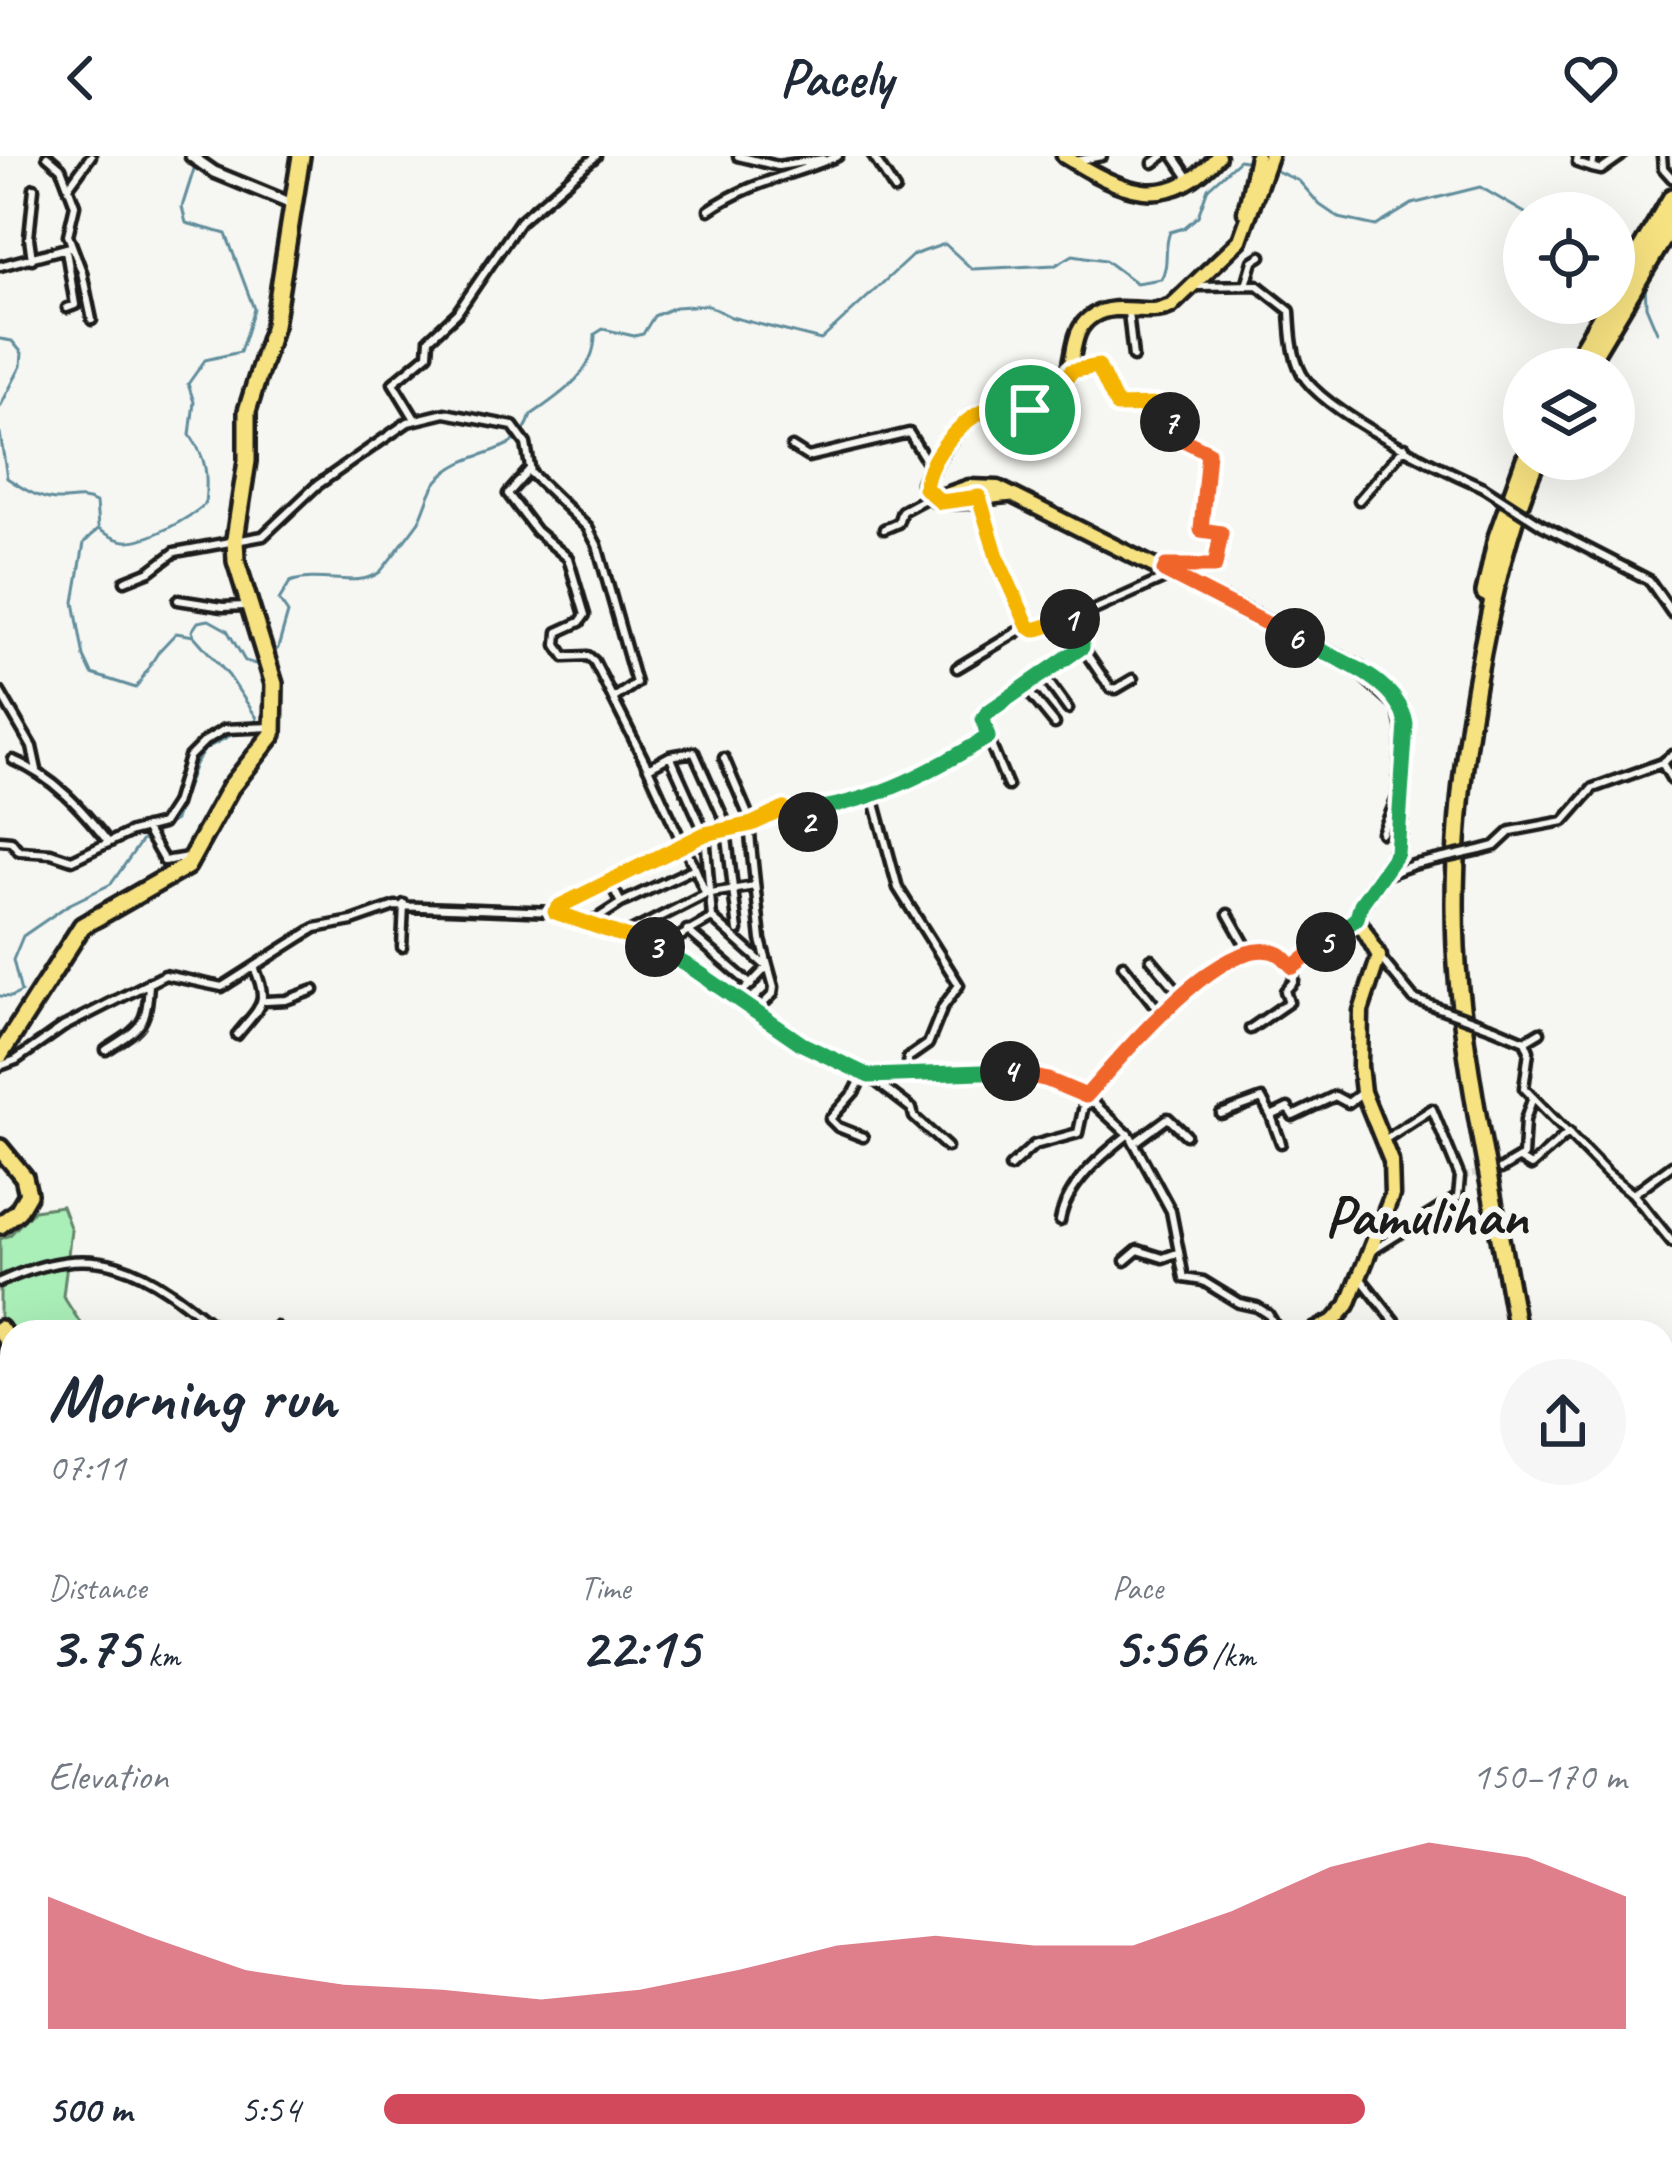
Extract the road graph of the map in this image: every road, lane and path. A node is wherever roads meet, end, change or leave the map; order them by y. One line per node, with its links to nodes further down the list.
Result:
1 (47, 156): 25 (street)
2 (91, 156): 25 (street)
3 (191, 156): 29 (main road)
4 (301, 156): 29 (highway)
5 (596, 156): 46 (street)
6 (737, 156): 21 (street)
7 (838, 156): 17 (street)
8 (873, 156): 27 (street)
9 (1102, 156): 18 (street)
10 (1163, 156): 20 (street)
11 (1174, 156): 24 (street)
12 (1217, 156): 24 (main road)
13 (1578, 156): 22 (street)
14 (1594, 156): 22 (street)
15 (1622, 156): 22 (street)
16 (1662, 156): 23 (street)
17 (826, 158): 21 (street)
18 (1068, 158): 24 (main road)
19 (1262, 162): 39 (main road)
20 (1153, 164)
21 (812, 166): 30 (street)
22 (1592, 168)
23 (1672, 178)
24 (1190, 180)
25 (69, 186): 32 (street)
26 (34, 188): 35 (street)
27 (895, 190)
28 (1672, 196): 36 (highway)
29 (292, 204): 58 (highway)
30 (709, 210)
31 (1672, 224): 43 (highway)
32 (69, 249): 35 (street); 40 (street); 42 (street)
33 (1262, 256): 38 (street)
34 (0, 257): 37 (street)
35 (32, 259): 37 (street)
36 (1635, 259)
37 (4, 266)
38 (1246, 285): 39 (street); 48 (street)
39 (1189, 286): 41 (main road)
40 (67, 308)
41 (1127, 308): 44 (street); 45 (main road)
42 (92, 320)
43 (1598, 348)
44 (1133, 357)
45 (1071, 371): 49 (main road); 59 (street)
46 (415, 419): 50 (street); 58 (street)
47 (792, 447): 49 (street)
48 (1405, 447): 56 (street); 63 (street, bridge)
49 (930, 468): 54 (main road)
50 (530, 470): 72 (street); 72 (street)
51 (1517, 480): 171 (highway)
52 (1530, 480): 172 (highway)
53 (1011, 496): 54 (main road); 55 (main road); 59 (main road)
54 (933, 497): 55 (main road); 57 (street)
55 (979, 497): 65 (street)
56 (1359, 500)
57 (884, 529)
58 (235, 539): 60 (street); 62 (highway)
59 (1168, 573): 64 (street); 87 (main road)
60 (125, 581)
61 (178, 600): 62 (street)
62 (249, 605): 75 (highway)
63 (1672, 613)
64 (1083, 615): 65 (street); 66 (street)
65 (1028, 626): 67 (street)
66 (1082, 647): 68 (street); 69 (street)
67 (957, 668)
68 (1042, 673): 70 (street); 73 (street)
69 (1133, 679)
70 (1024, 686): 74 (street); 76 (street)
71 (0, 692): 83 (street)
72 (613, 699): 82 (street)
73 (1068, 709)
74 (1055, 724)
75 (275, 727): 90 (street); 97 (highway)
76 (988, 737): 85 (street); 86 (street)
77 (1672, 755): 81 (street)
78 (670, 757): 82 (street); 89 (street); 92 (street)
79 (724, 758): 88 (street)
80 (13, 760): 83 (street)
81 (1662, 763): 84 (street); 98 (street, bridge)
82 (648, 768): 95 (street)
83 (37, 770): 94 (street)
84 (1672, 780)
85 (1008, 786)
86 (873, 796): 88 (street); 138 (street)
87 (1400, 798): 91 (street); 96 (main road)
88 (750, 824): 89 (street); 102 (street)
89 (727, 829): 92 (street); 103 (street)
90 (149, 832): 94 (street); 97 (street)
91 (1382, 832)
92 (705, 834): 95 (street); 104 (street)
93 (0, 840): 94 (street)
94 (110, 843)
95 (683, 845): 99 (street); 101 (street)
96 (1397, 853): 98 (street); 100 (main road)
97 (196, 854): 137 (highway)
98 (1412, 866): 100 (street)
99 (695, 868): 104 (street); 105 (street)
100 (1382, 876): 110 (main road)
101 (610, 882): 105 (street); 107 (street)
102 (755, 886): 103 (street); 122 (street)
103 (731, 889): 104 (street); 113 (street)
104 (708, 893): 109 (street); 114 (street)
105 (621, 903): 111 (street)
106 (404, 904): 107 (street); 116 (street); 121 (street)
107 (555, 912): 111 (street)
108 (1228, 914): 117 (street)
109 (712, 918): 112 (street); 122 (street)
110 (1357, 918): 118 (main road); 123 (street)
111 (587, 925): 114 (street)
112 (686, 930): 115 (street); 125 (street)
113 (738, 932)
114 (623, 935): 128 (street)
115 (679, 937)
116 (402, 947)
117 (1250, 953): 123 (street); 127 (street)
118 (1379, 956): 135 (street, bridge); 140 (main road)
119 (1151, 958): 127 (street)
120 (1124, 965): 131 (street)
121 (254, 967): 124 (street); 129 (street)
122 (767, 967): 125 (street); 130 (street)
123 (1293, 967): 132 (street)
124 (148, 982): 136 (street); 137 (street)
125 (751, 985): 128 (street)
126 (314, 989): 129 (street)
127 (1182, 996): 131 (street)
128 (735, 1000): 130 (street)
129 (264, 1001): 134 (street)
130 (755, 1012): 139 (street)
131 (1160, 1012): 141 (street)
132 (1250, 1029)
133 (1540, 1033): 135 (street)
134 (237, 1035)
135 (1525, 1041): 142 (street)
136 (106, 1050)
137 (2, 1057)
138 (908, 1072): 139 (street); 141 (street)
139 (866, 1074): 148 (street); 152 (street)
140 (1363, 1092): 144 (street); 149 (main road)
141 (1086, 1096): 146 (street); 155 (street)
142 (1533, 1097): 145 (street); 154 (street)
143 (1221, 1114): 144 (street)
144 (1271, 1116): 151 (street)
145 (1569, 1132): 154 (street); 158 (street)
146 (1129, 1134): 150 (street); 159 (street)
147 (1186, 1135): 150 (street)
148 (863, 1137)
149 (1384, 1141): 162 (main road); 162 (street)
150 (1134, 1143): 163 (street)
151 (1281, 1143)
152 (947, 1147)
153 (0, 1148): 160 (highway)
154 (1520, 1160): 157 (street)
155 (1010, 1166)
156 (1672, 1166): 158 (street)
157 (1501, 1169)
158 (1633, 1194): 161 (street)
159 (1060, 1221)
160 (2, 1226)
161 (1672, 1242)
162 (1371, 1252): 165 (main road)
163 (1177, 1253): 164 (street); 168 (street)
164 (1125, 1261)
165 (1360, 1277): 169 (main road); 170 (street)
166 (0, 1282): 167 (street)
167 (205, 1320)
168 (1272, 1320)
169 (1332, 1320)
170 (1394, 1320)
171 (1504, 1320)
172 (1514, 1320)

